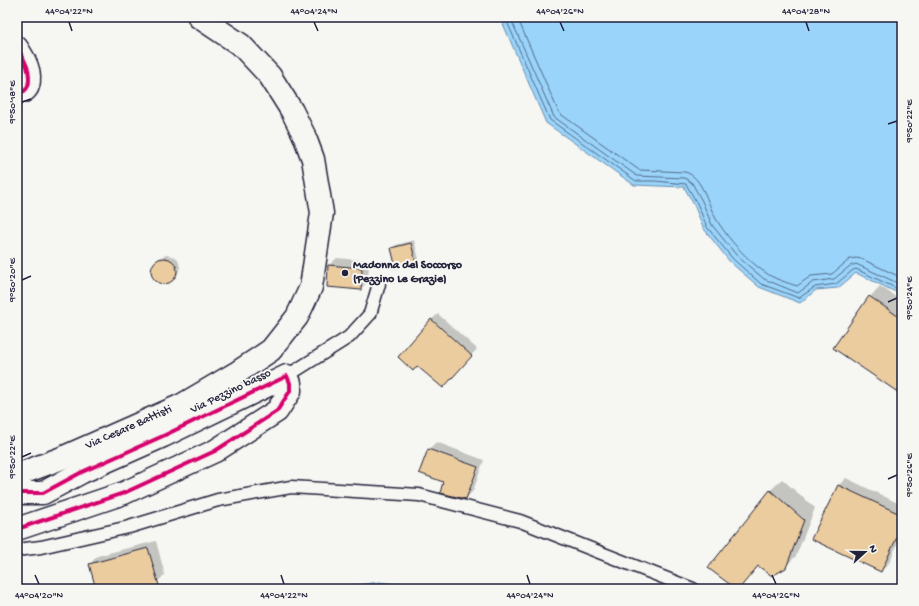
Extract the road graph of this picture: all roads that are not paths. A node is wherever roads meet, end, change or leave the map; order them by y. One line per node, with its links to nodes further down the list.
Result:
1 (199, 17): 6 (street, Via Cesare Battisti)
2 (17, 48): 3 (street)
3 (17, 92)
4 (379, 284): 5 (lane)
5 (287, 376): 7 (street, Via Pezzino basso); 8 (street, Via Pezzino basso)
6 (17, 474)
7 (17, 493)
8 (17, 529)
9 (17, 550): 10 (lane)
10 (692, 589)

